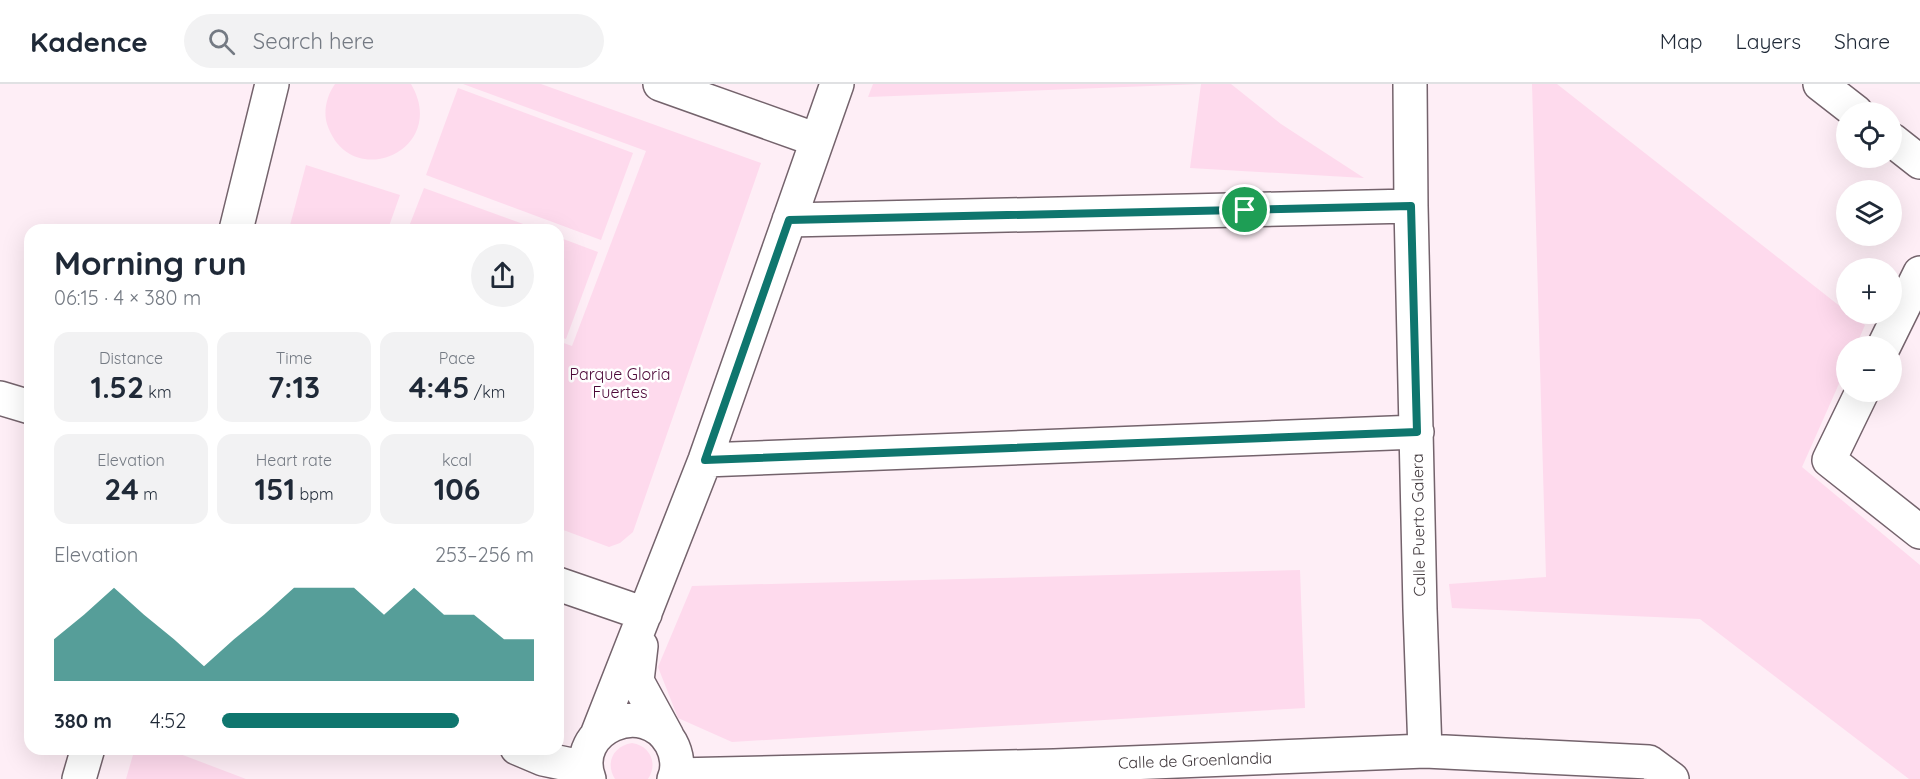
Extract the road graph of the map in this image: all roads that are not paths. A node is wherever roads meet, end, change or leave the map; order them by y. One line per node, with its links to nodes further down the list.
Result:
1 (272, 84): 13 (street)
2 (660, 84): 6 (street)
3 (837, 84): 8 (street)
4 (1410, 84): 11 (street, Calle Puerto Galera)
5 (1820, 84): 7 (street)
6 (723, 96): 8 (street)
7 (1844, 102)
8 (817, 140): 12 (street)
9 (1902, 148): 10 (street)
10 (1920, 162)
11 (1411, 206): 12 (street); 19 (street, Calle Puerto Galera)
12 (789, 220): 20 (street)
13 (237, 224)
14 (1920, 273): 15 (street)
15 (1889, 336)
16 (0, 398): 18 (street)
17 (1857, 402): 21 (street)
18 (24, 405)
19 (1417, 432): 20 (street); 26 (street, Calle Puerto Galera)
20 (705, 460): 23 (street)
21 (1920, 532)
22 (564, 586): 23 (street)
23 (645, 614): 24 (street); 25 (street)
24 (597, 735): 25 (street); 29 (street)
25 (667, 737): 30 (street)
26 (1425, 751): 30 (street, Calle de Groenlandia); 32 (street, Calle de Groenlandia)
27 (86, 755): 31 (street)
28 (534, 755): 29 (street)
29 (587, 775)
30 (675, 777)
31 (79, 779)
32 (1672, 779)

